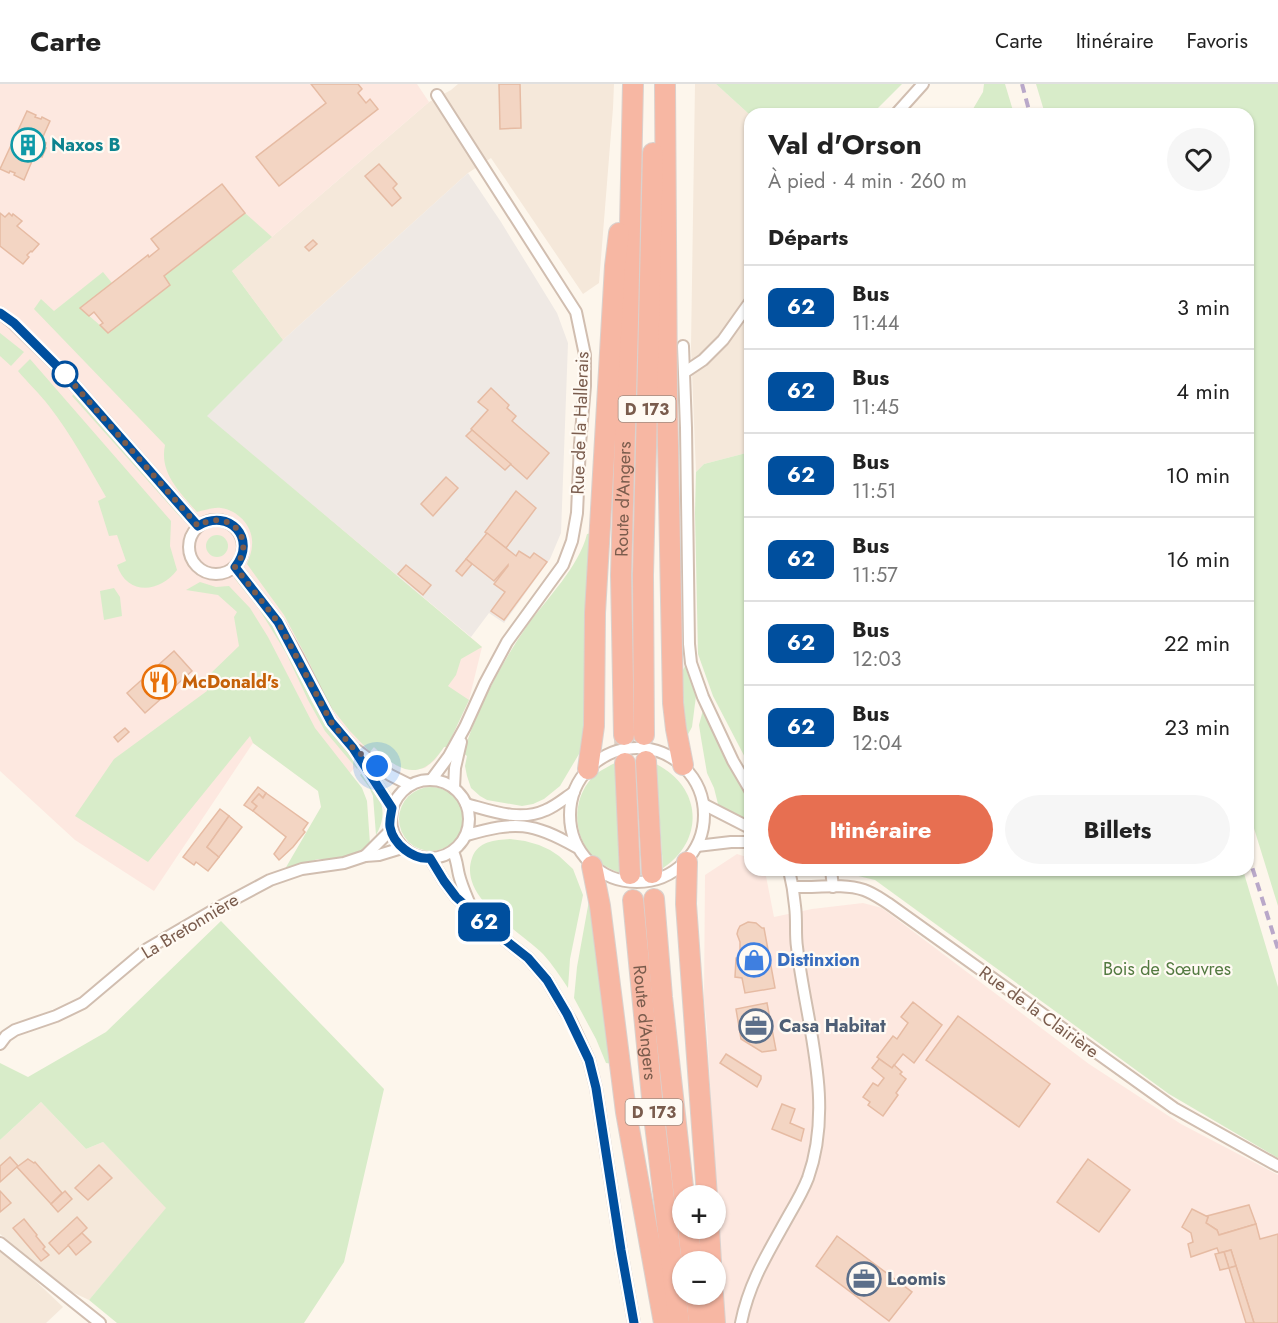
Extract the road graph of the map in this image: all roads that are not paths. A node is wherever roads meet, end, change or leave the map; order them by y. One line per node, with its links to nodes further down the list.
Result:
1 (633, 84): 7 (highway, Route d'Angers / D 173)
2 (654, 84): 16 (highway, Route d'Angers / D 173)
3 (665, 84): 20 (highway)
4 (923, 84): 6 (street)
5 (437, 95): 14 (street, Rue de la Hallerais)
6 (901, 108)
7 (631, 181): 15 (highway, Route d'Angers / D 173); 21 (highway)
8 (744, 310): 11 (street)
9 (0, 313): 12 (street)
10 (683, 346): 11 (street)
11 (685, 372): 23 (street)
12 (198, 526): 13 (street); 13 (street)
13 (235, 567): 17 (street)
14 (465, 727): 22 (street, Rue de la Hallerais); 25 (street, Rue de la Hallerais)
15 (624, 735)
16 (644, 735)
17 (353, 748): 24 (street); 29 (street)
18 (646, 761): 41 (highway)
19 (625, 763): 42 (highway)
20 (683, 765): 21 (street); 28 (street)
21 (588, 769): 26 (street)
22 (432, 779): 24 (street); 25 (street)
23 (744, 780)
24 (410, 785): 29 (street)
25 (454, 788): 27 (street)
26 (574, 792): 27 (street); 35 (street)
27 (466, 804): 32 (street)
28 (705, 805): 30 (street); 37 (street)
29 (392, 808): 31 (street)
30 (744, 825)
31 (391, 831): 34 (street); 38 (street, La Bretonnière)
32 (467, 834): 35 (street); 36 (street)
33 (744, 842): 37 (street)
34 (402, 848): 38 (street, La Bretonnière); 39 (street)
35 (576, 848): 40 (street)
36 (453, 852): 39 (street); 49 (street)
37 (692, 854): 40 (street); 53 (highway)
38 (365, 856): 50 (street, La Bretonnière)
39 (430, 858): 49 (street)
40 (592, 866): 59 (highway)
41 (652, 873)
42 (630, 874)
43 (790, 876): 45 (street)
44 (831, 876): 46 (street)
45 (793, 887): 46 (street, Rue de la Clairière); 63 (street)
46 (832, 887): 51 (street, Rue de la Clairière)
47 (654, 899): 52 (highway, Route d'Angers / D 173)
48 (633, 900): 60 (highway, Route d'Angers / D 173)
49 (474, 913): 58 (street)
50 (0, 1044)
51 (1278, 1166)
52 (683, 1185)
53 (706, 1185)
54 (0, 1243): 57 (street)
55 (697, 1305): 61 (highway)
56 (714, 1305): 62 (highway)
57 (100, 1323)
58 (634, 1323)
59 (664, 1323)
60 (679, 1323)
61 (699, 1323)
62 (715, 1323)
63 (741, 1323)

